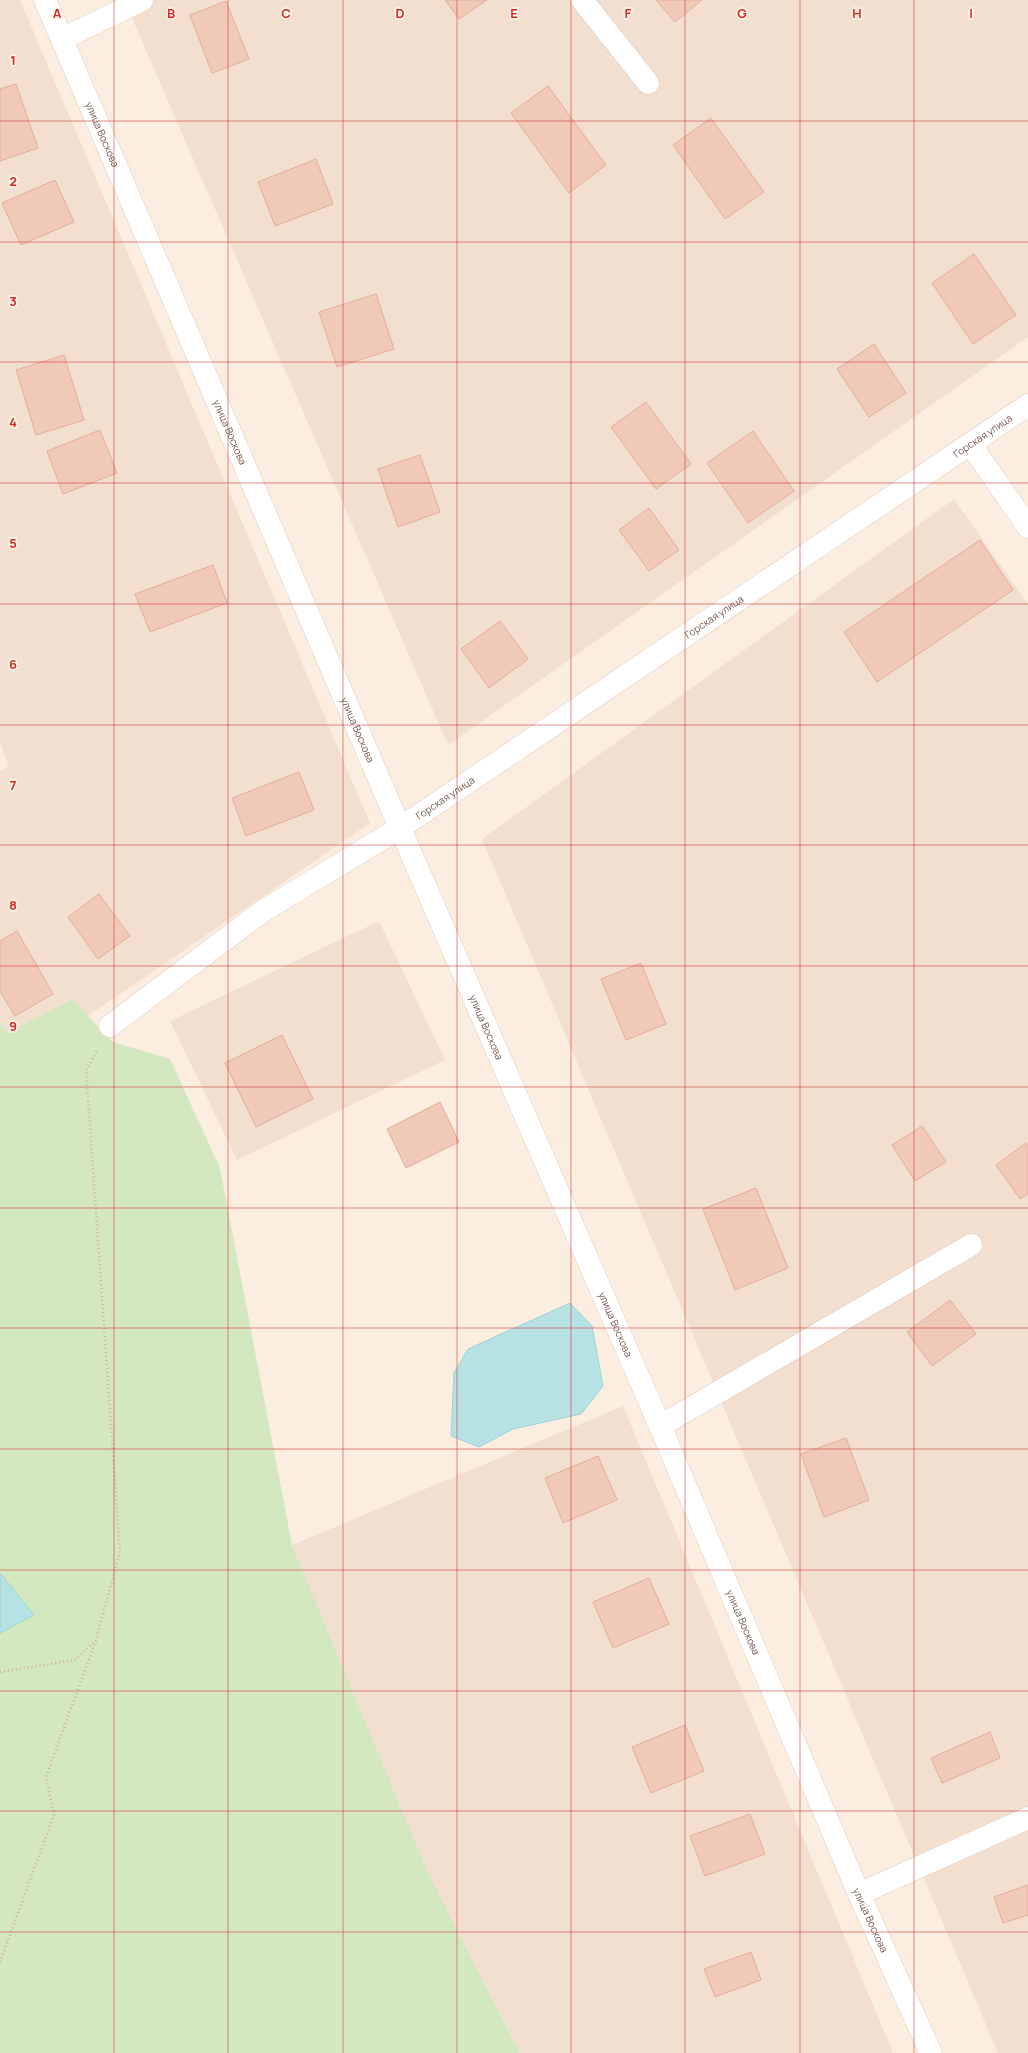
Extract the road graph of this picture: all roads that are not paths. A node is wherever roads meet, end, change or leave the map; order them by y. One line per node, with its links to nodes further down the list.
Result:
1 (45, 0): 4 (street, улица Воскова)
2 (142, 0): 4 (street)
3 (582, 0): 5 (street)
4 (62, 38): 9 (street, улица Воскова)
5 (648, 83)
6 (1028, 405): 7 (street, Горская улица)
7 (971, 445): 8 (street); 9 (street, Горская улица)
8 (1028, 527)
9 (400, 828): 10 (street, Горская улица); 12 (street, улица Воскова)
10 (110, 1026)
11 (971, 1245): 12 (street)
12 (660, 1426): 14 (street, улица Воскова)
13 (1028, 1818): 14 (street)
14 (859, 1894): 15 (street, улица Воскова)
15 (931, 2053)

